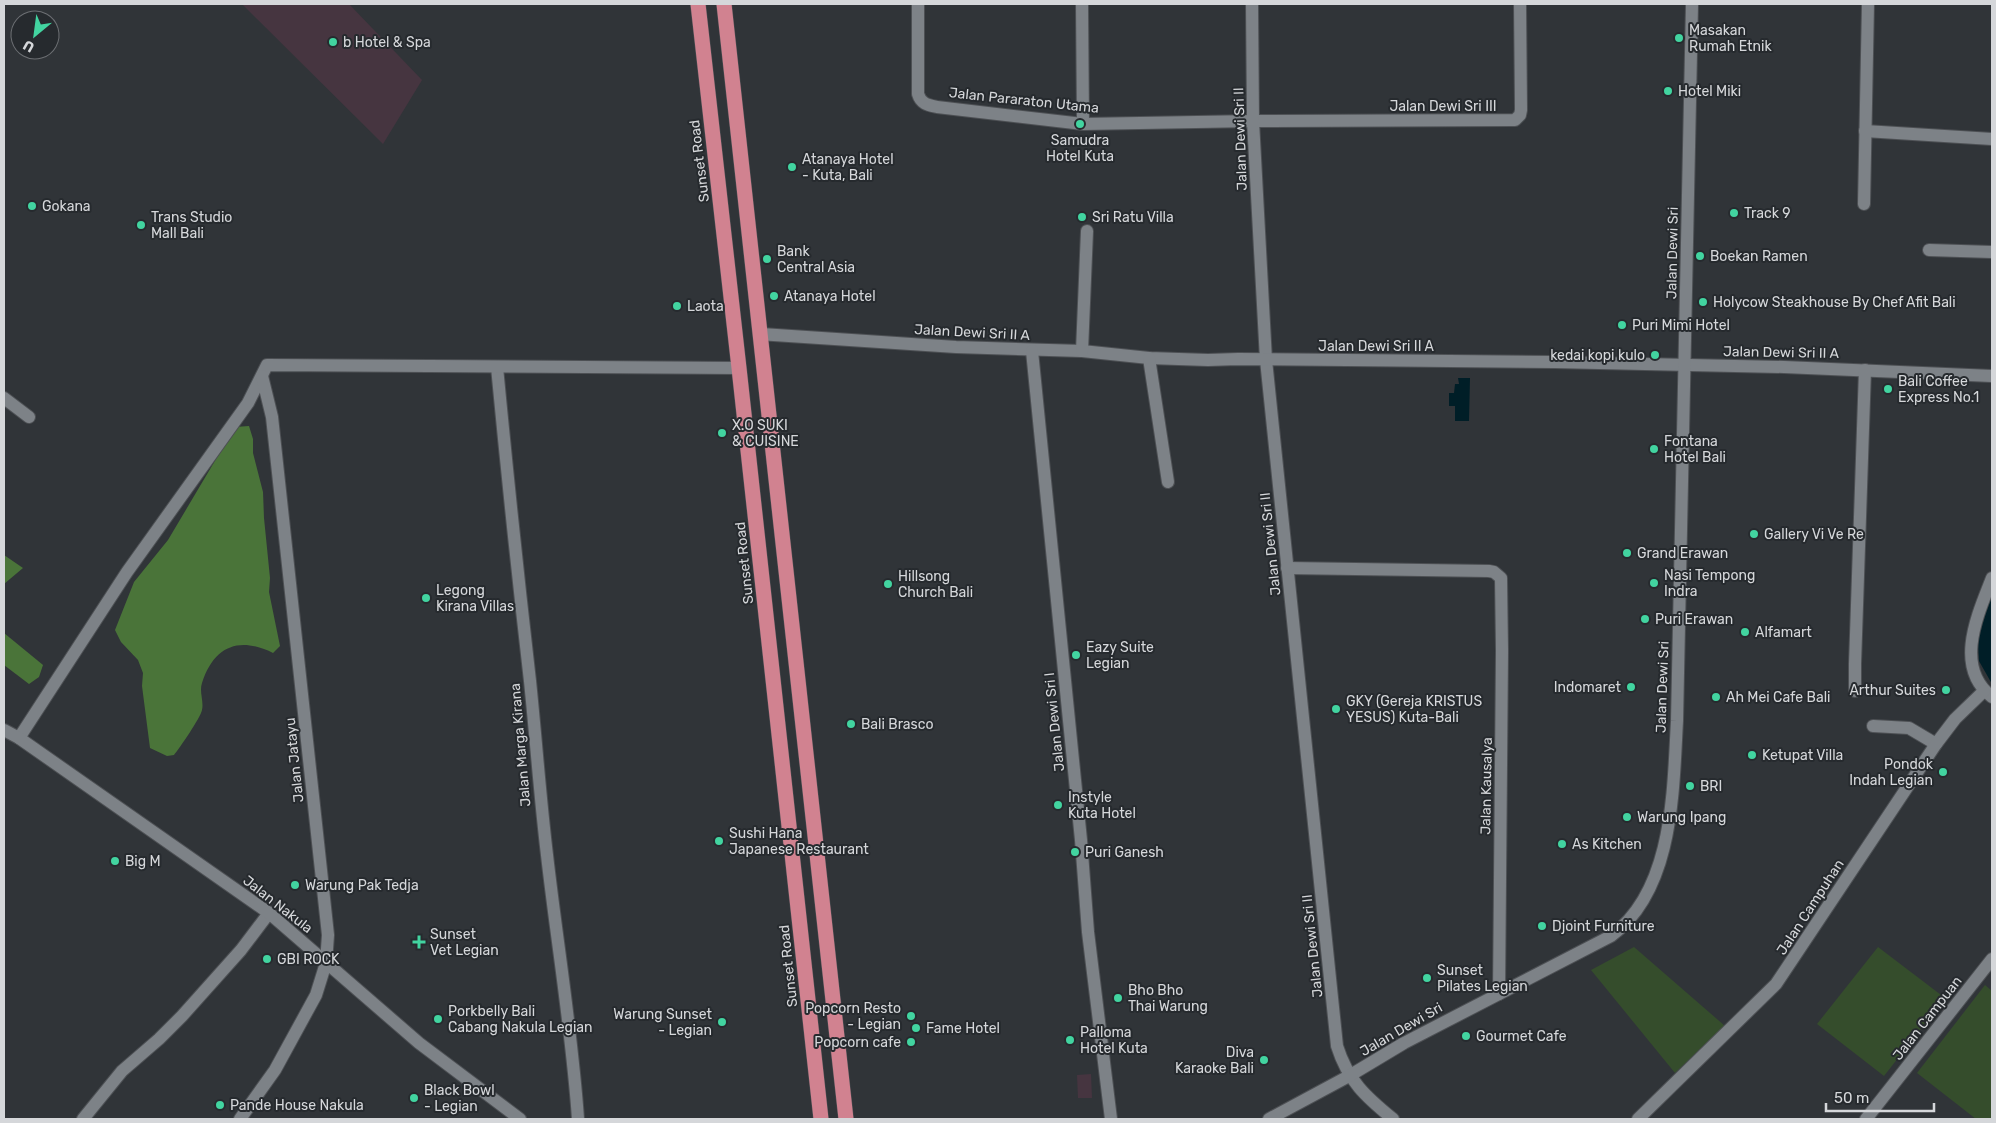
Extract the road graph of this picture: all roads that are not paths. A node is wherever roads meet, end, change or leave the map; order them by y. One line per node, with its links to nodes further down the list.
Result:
1 (698, 4): 24 (highway, Sunset Road)
2 (724, 4): 17 (highway)
3 (918, 4): 10 (street, Jalan Pararaton Utama)
4 (1082, 4): 10 (street)
5 (1252, 4): 9 (street, Jalan Dewi Sri II)
6 (1520, 4): 9 (street, Jalan Dewi Sri III)
7 (1692, 4): 22 (street, Jalan Dewi Sri)
8 (1868, 4): 11 (street)
9 (1253, 120): 10 (street, Jalan Pararaton Utama); 21 (street, Jalan Dewi Sri II)
10 (1084, 124)
11 (1866, 131): 12 (street); 13 (street)
12 (1992, 139)
13 (1864, 204)
14 (1087, 232): 19 (street)
15 (1929, 250): 16 (street)
16 (1992, 252)
17 (760, 334): 18 (street, Jalan Dewi Sri II A); 49 (highway)
18 (1032, 351): 19 (street, Jalan Dewi Sri II A); 50 (street, Jalan Dewi Sri I)
19 (1082, 352): 20 (street, Jalan Dewi Sri II A)
20 (1149, 358): 21 (street, Jalan Dewi Sri II A); 30 (street)
21 (1266, 360): 22 (street, Jalan Dewi Sri II A); 31 (street, Jalan Dewi Sri II)
22 (1684, 365): 25 (street, Jalan Dewi Sri II A); 42 (street, Jalan Dewi Sri)
23 (497, 367): 24 (street); 26 (street); 47 (street, Jalan Marga Kirana)
24 (739, 368): 48 (highway, Sunset Road)
25 (1865, 370): 27 (street, Jalan Dewi Sri II A); 33 (street)
26 (262, 376): 37 (street); 41 (street, Jalan Jatayu)
27 (1992, 376)
28 (4, 398): 29 (street)
29 (30, 417)
30 (1168, 482)
31 (1287, 568): 42 (street, Jalan Kausalya); 43 (street, Jalan Dewi Sri II)
32 (1992, 578): 34 (street)
33 (1856, 691)
34 (1988, 694): 38 (street, Jalan Campuhan)
35 (1873, 726): 38 (street)
36 (4, 730): 37 (street, Jalan Nakula)
37 (19, 738): 39 (street, Jalan Nakula)
38 (1936, 744): 53 (street, Jalan Campuhan)
39 (269, 913): 41 (street, Jalan Nakula); 44 (street)
40 (1992, 959): 54 (street, Jalan Campuan)
41 (326, 962): 45 (street, Jalan Jatayu); 46 (street, Jalan Nakula)
42 (1499, 994): 43 (street, Jalan Dewi Sri)
43 (1349, 1076): 51 (street, Jalan Dewi Sri); 52 (street)
44 (83, 1119)
45 (240, 1119)
46 (520, 1119)
47 (578, 1119)
48 (821, 1119)
49 (846, 1119)
50 (1111, 1119)
51 (1269, 1119)
52 (1394, 1119)
53 (1638, 1119)
54 (1866, 1119)

